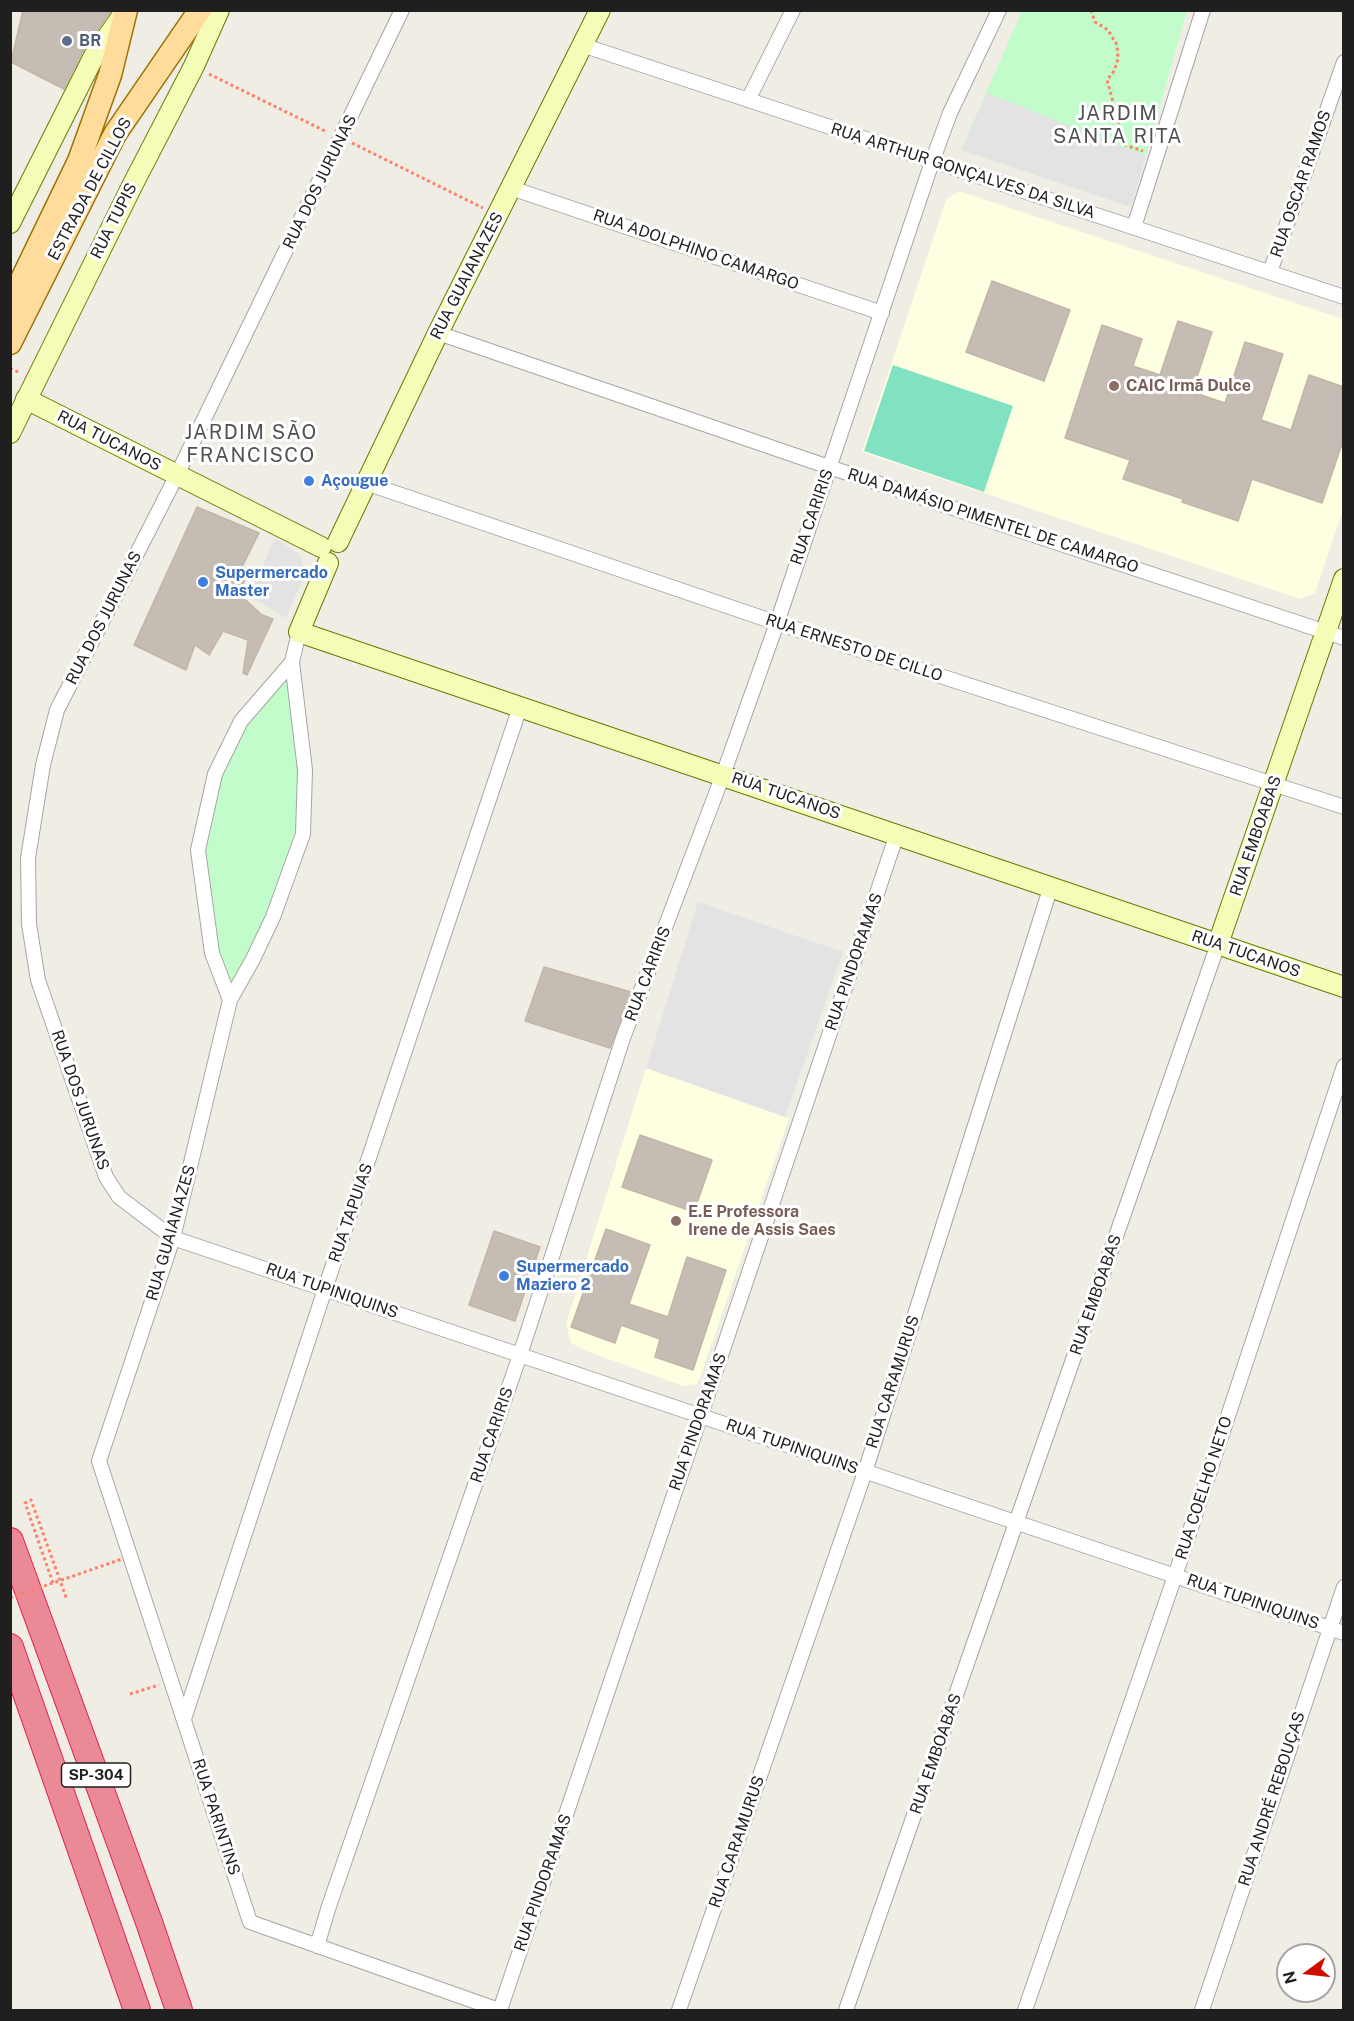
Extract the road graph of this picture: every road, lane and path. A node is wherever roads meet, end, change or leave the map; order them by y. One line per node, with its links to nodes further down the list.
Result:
1 (200, 10): 26 (main road, ESTRADA DE CILLOS)
2 (219, 10): 12 (street, RUA TUPIS)
3 (402, 10): 14 (street, RUA DOS JURUNAS)
4 (600, 10): 10 (street, RUA GUAIANAZES)
5 (793, 10): 13 (street)
6 (999, 10): 16 (street, RUA CARIRIS)
7 (1091, 10): 15 (path)
8 (1203, 10): 15 (street)
9 (126, 11): 19 (street); 23 (main road, ESTRADA DE CILLOS)
10 (582, 45): 13 (street, RUA ARTHUR GONÇALVES DA SILVA); 17 (street, RUA GUAIANAZES)
11 (1344, 62): 21 (street, RUA OSCAR RAMOS)
12 (194, 66): 14 (path); 27 (street, RUA TUPIS)
13 (748, 100): 16 (street, RUA ARTHUR GONÇALVES DA SILVA)
14 (341, 138): 18 (path); 30 (street, RUA DOS JURUNAS)
15 (1156, 156): 20 (street)
16 (932, 162): 20 (street, RUA ARTHUR GONÇALVES DA SILVA); 24 (street, RUA CARIRIS)
17 (511, 188): 18 (street, RUA GUAIANAZES); 24 (street, RUA ADOLPHINO CAMARGO)
18 (498, 215): 25 (street, RUA GUAIANAZES)
19 (10, 223)
20 (1134, 227): 21 (street, RUA ARTHUR GONÇALVES DA SILVA)
21 (1270, 272): 22 (street, RUA ARTHUR GONÇALVES DA SILVA)
22 (1344, 297)
23 (10, 304)
24 (882, 313): 29 (street, RUA CARIRIS)
25 (438, 333): 29 (street, RUA DAMÁSIO PIMENTEL DE CAMARGO); 31 (street, RUA GUAIANAZES)
26 (10, 343)
27 (26, 399): 28 (street, RUA TUPIS); 30 (street, RUA TUCANOS)
28 (10, 433)
29 (830, 467): 34 (street, RUA CARIRIS); 36 (street, RUA DAMÁSIO PIMENTEL DE CAMARGO)
30 (177, 475): 32 (street, RUA TUCANOS); 48 (street, RUA DOS JURUNAS)
31 (366, 483): 32 (street, RUA GUAIANAZES); 34 (street, RUA ERNESTO DE CILLO)
32 (329, 551): 35 (street)
33 (1344, 579): 36 (street, RUA EMBOABAS)
34 (777, 623): 39 (street, RUA CARIRIS); 40 (street, RUA ERNESTO DE CILLO)
35 (299, 632): 37 (street, RUA GUAIANAZES); 38 (street, RUA TUCANOS)
36 (1335, 635): 40 (street, RUA EMBOABAS)
37 (292, 662): 46 (street, RUA GUAIANAZES); 46 (street, RUA GUAIANAZES)
38 (520, 707): 39 (street, RUA TUCANOS); 49 (street, RUA TAPUIAS)
39 (723, 775): 42 (street, RUA TUCANOS); 50 (street, RUA CARIRIS)
40 (1274, 784): 41 (street, RUA ERNESTO DE CILLO); 44 (street, RUA EMBOABAS)
41 (1344, 807)
42 (897, 834): 43 (street, RUA TUCANOS); 51 (street, RUA PINDORAMAS)
43 (1051, 886): 44 (street, RUA TUCANOS); 53 (street, RUA CARAMURUS)
44 (1218, 945): 45 (street, RUA TUCANOS); 54 (street, RUA EMBOABAS)
45 (1344, 987)
46 (230, 1000): 48 (street, RUA GUAIANAZES)
47 (1344, 1066): 57 (street, RUA COELHO NETO)
48 (173, 1238): 49 (street, RUA TUPINIQUINS); 52 (street, RUA GUAIANAZES)
49 (325, 1288): 50 (street, RUA TUPINIQUINS); 67 (street, RUA TAPUIAS)
50 (520, 1355): 51 (street, RUA TUPINIQUINS); 68 (street, RUA CARIRIS)
51 (701, 1416): 53 (street, RUA TUPINIQUINS); 71 (street, RUA PINDORAMAS)
52 (99, 1461): 65 (street, RUA PARINTINS)
53 (865, 1472): 54 (street, RUA TUPINIQUINS); 72 (street, RUA CARAMURUS)
54 (1017, 1523): 57 (street, RUA TUPINIQUINS); 73 (street, RUA EMBOABAS)
55 (10, 1541): 70 (highway, SP-304)
56 (122, 1559): 58 (path, bridge)
57 (1175, 1576): 62 (street, RUA TUPINIQUINS); 74 (street, RUA COELHO NETO)
58 (53, 1583): 60 (path, bridge); 61 (path)
59 (1344, 1587): 62 (street, RUA ANDRÉ REBOUÇAS)
60 (10, 1598)
61 (67, 1600)
62 (1329, 1628): 63 (street, RUA TUPINIQUINS); 75 (street, RUA ANDRÉ REBOUÇAS)
63 (1344, 1633)
64 (10, 1647): 69 (highway, SP-304)
65 (172, 1680): 66 (path); 67 (street, RUA PARINTINS)
66 (130, 1694)
67 (184, 1719): 68 (street, RUA PARINTINS)
68 (317, 1946): 71 (street, RUA PARINTINS)
69 (137, 2010)
70 (179, 2010)
71 (499, 2010)
72 (679, 2010)
73 (846, 2010)
74 (1025, 2010)
75 (1202, 2010)

